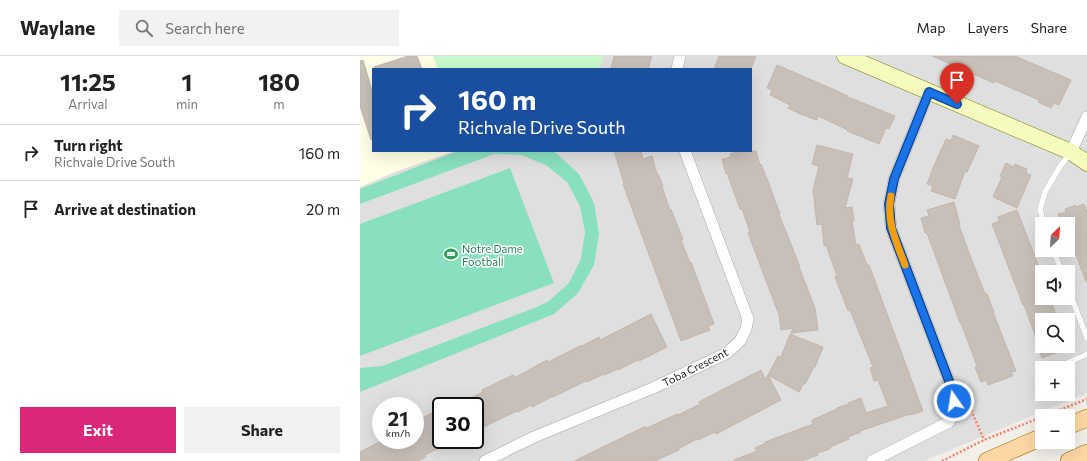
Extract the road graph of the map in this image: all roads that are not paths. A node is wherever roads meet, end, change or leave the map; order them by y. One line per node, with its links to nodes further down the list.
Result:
1 (680, 56): 3 (street)
2 (845, 56): 4 (street)
3 (677, 68)
4 (929, 92): 7 (street); 19 (street)
5 (1087, 117): 7 (street)
6 (685, 152): 18 (street, Toba Crescent)
7 (1071, 152): 8 (street); 9 (lane)
8 (1087, 163)
9 (1042, 217)
10 (1074, 305): 11 (lane)
11 (1087, 338)
12 (1087, 354): 13 (lane)
13 (1072, 361)
14 (1087, 418): 15 (main road)
15 (1075, 423)
16 (1035, 440): 20 (main road)
17 (1087, 453): 21 (main road)
18 (485, 461)
19 (872, 461)
20 (987, 461)
21 (1069, 461)

